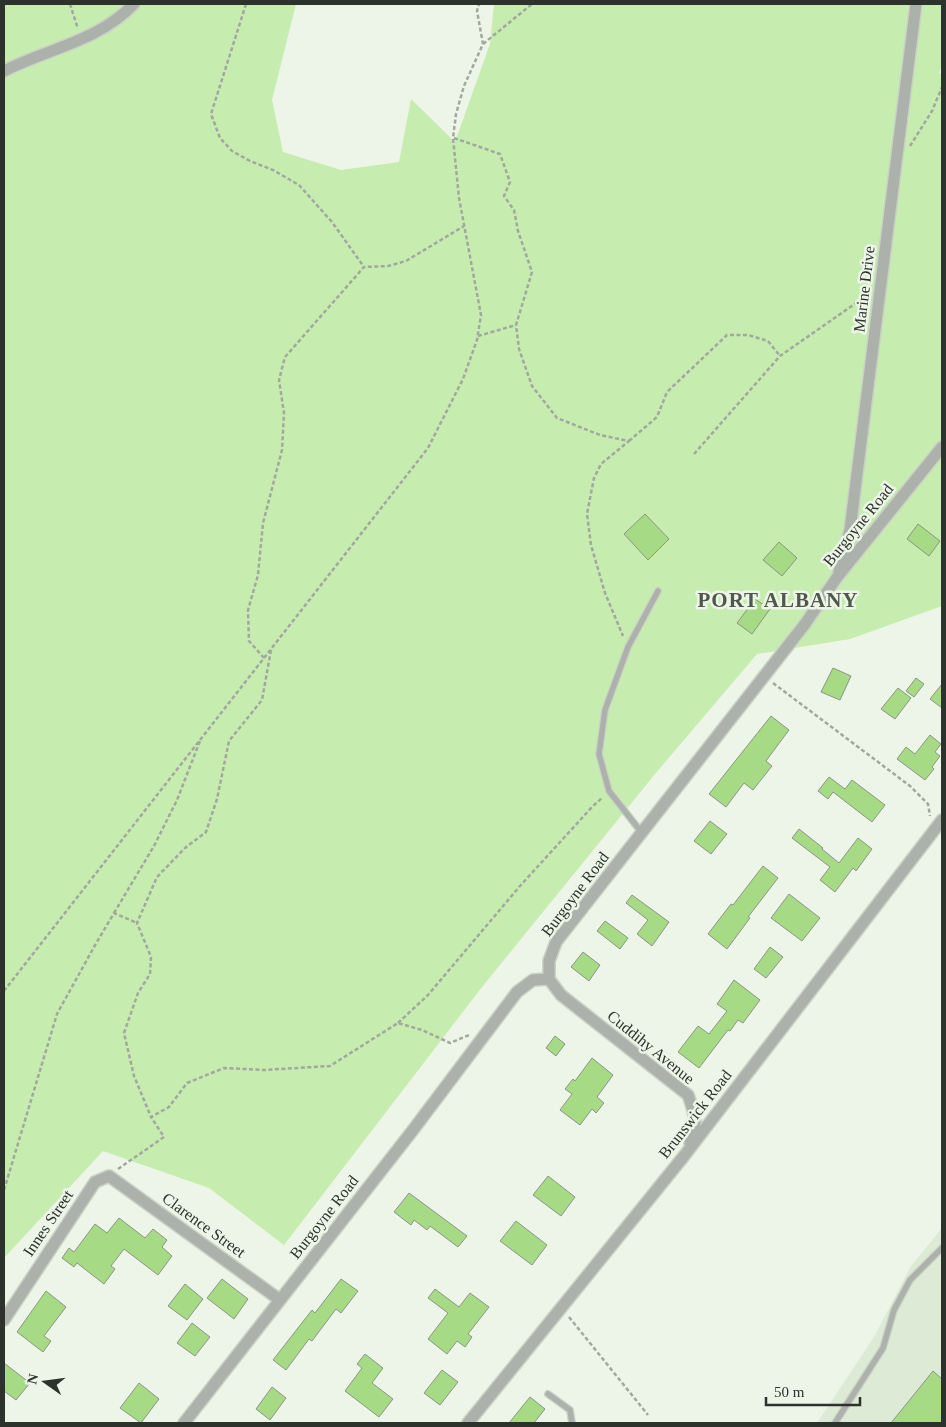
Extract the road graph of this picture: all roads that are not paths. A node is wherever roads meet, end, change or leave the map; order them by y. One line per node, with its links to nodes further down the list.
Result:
1 (134, 4): 3 (street)
2 (916, 4): 5 (street, Marine Drive)
3 (4, 71)
4 (942, 447): 5 (street, Burgoyne Road)
5 (838, 576): 8 (street, Burgoyne Road)
6 (658, 591): 8 (lane)
7 (942, 820): 10 (street, Brunswick Road)
8 (642, 833): 9 (street, Burgoyne Road)
9 (549, 979): 10 (street, Cuddihy Avenue); 13 (street, Burgoyne Road)
10 (684, 1156): 17 (street, Brunswick Road)
11 (109, 1176): 13 (street, Clarence Street); 14 (street, Innes Street)
12 (942, 1248): 19 (lane)
13 (280, 1300): 16 (street, Burgoyne Road)
14 (4, 1320)
15 (548, 1394): 18 (lane)
16 (184, 1423)
17 (468, 1423)
18 (572, 1423)
19 (835, 1423)

